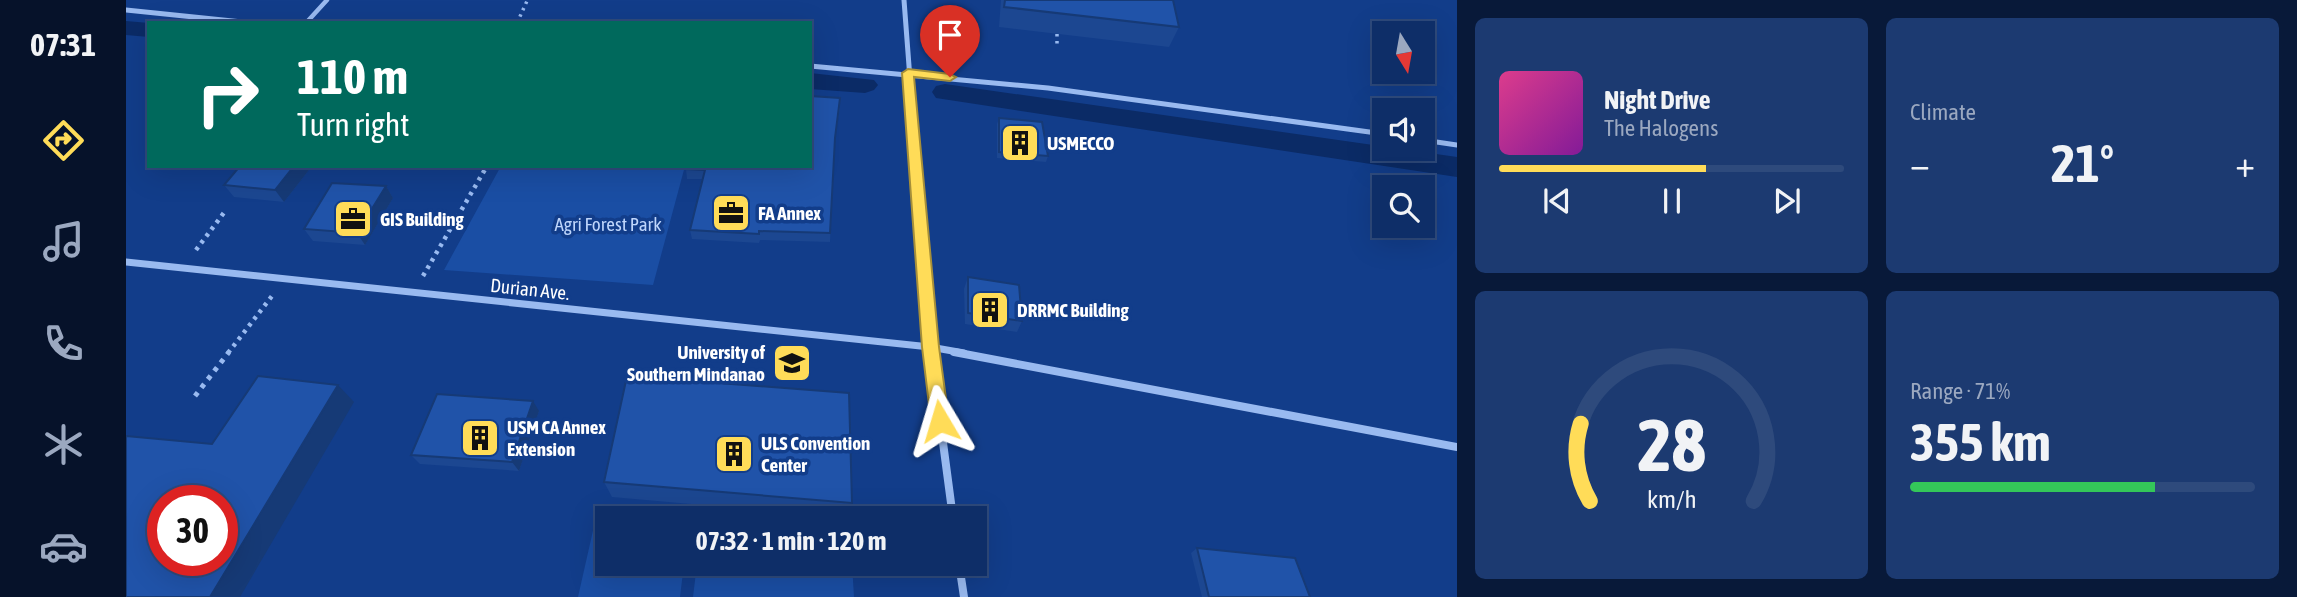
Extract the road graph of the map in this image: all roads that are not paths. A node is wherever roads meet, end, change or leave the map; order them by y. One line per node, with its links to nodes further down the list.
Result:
1 (327, 0): 5 (lane)
2 (904, 0): 7 (street)
3 (126, 10): 4 (street)
4 (233, 21)
5 (308, 21)
6 (812, 66): 7 (street)
7 (908, 73): 8 (street); 12 (street)
8 (1372, 132)
9 (1435, 142): 10 (street)
10 (1457, 145)
11 (126, 262): 12 (street, Durian Ave.)
12 (930, 347): 13 (street, Durian Ave.); 14 (street)
13 (1457, 447)
14 (951, 506)
15 (961, 576): 16 (street)
16 (964, 597)

